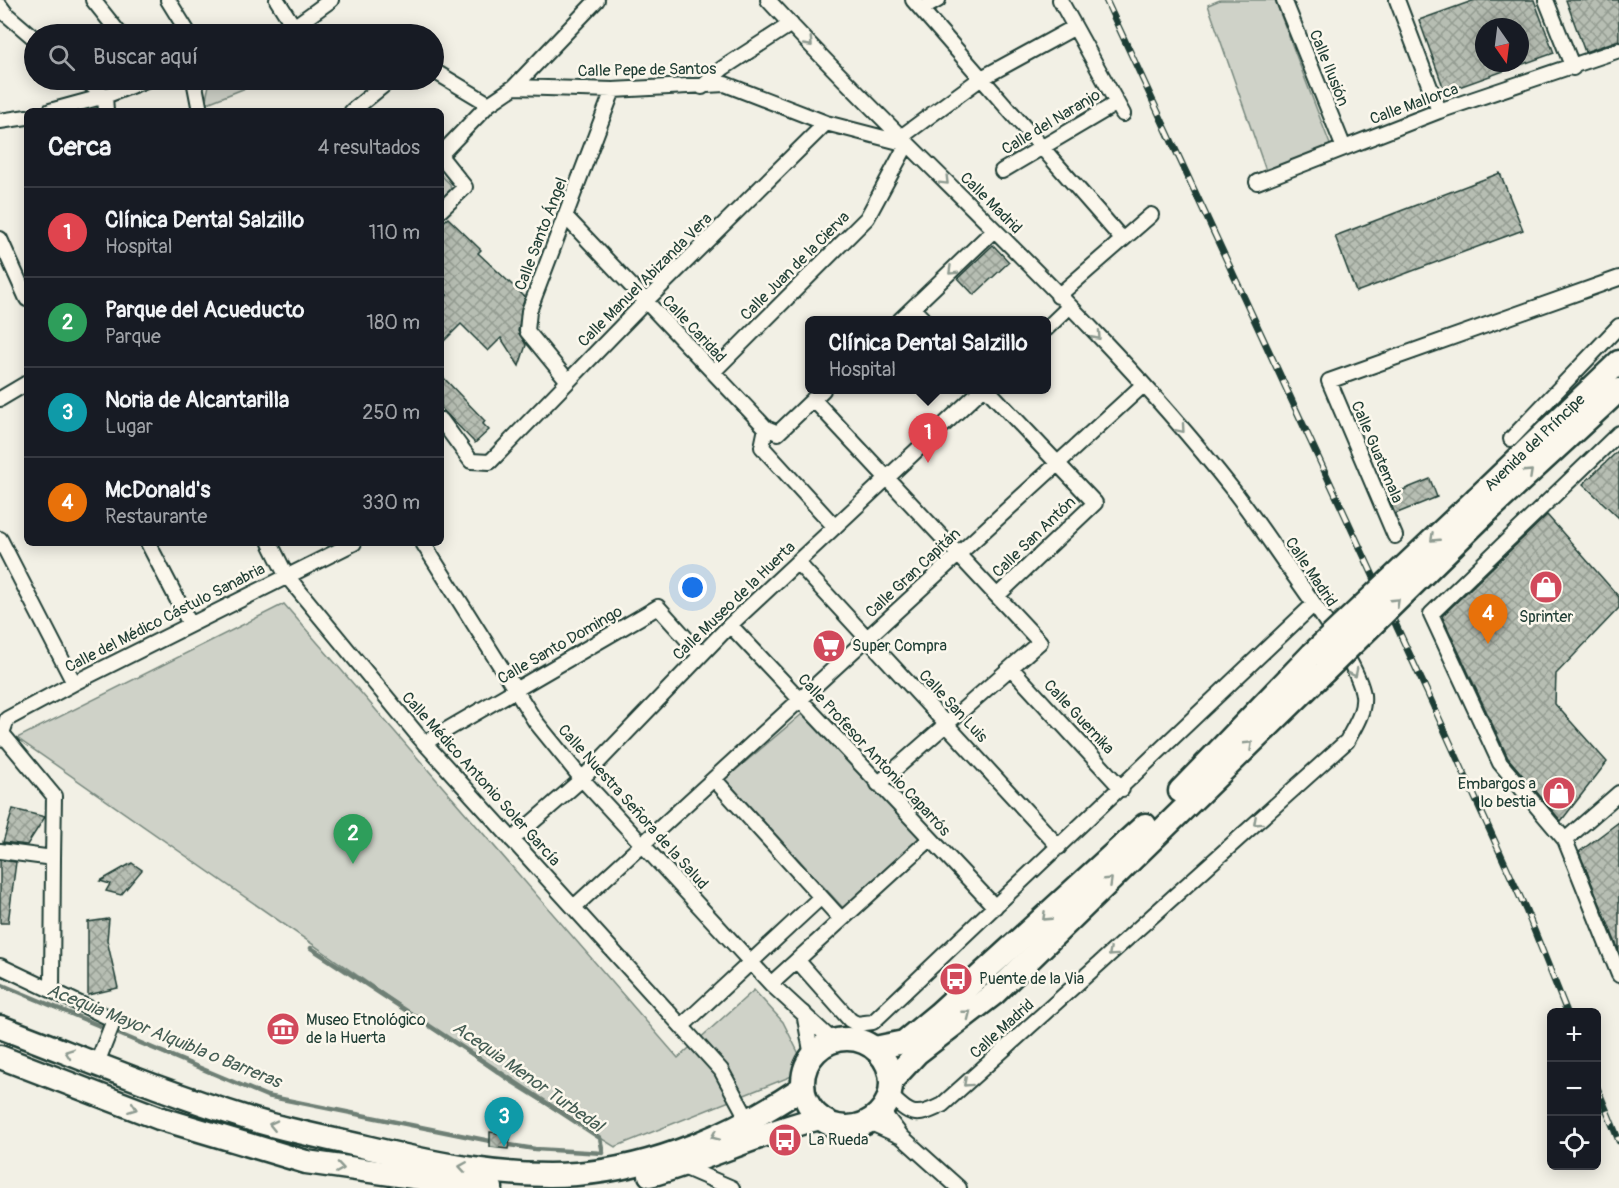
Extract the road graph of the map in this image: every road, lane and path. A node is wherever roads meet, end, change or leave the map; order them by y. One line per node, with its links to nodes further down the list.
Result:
1 (93, 0): 14 (street)
2 (168, 0): 15 (street)
3 (277, 0): 16 (street)
4 (331, 0): 17 (street)
5 (597, 0): 25 (street)
6 (768, 0): 18 (street, Calle Madrid)
7 (938, 0): 12 (street)
8 (1060, 0): 19 (street)
9 (1284, 0): 44 (street, Calle Ilusión)
10 (1397, 0): 38 (street)
11 (1546, 0): 22 (street)
12 (917, 4): 24 (street)
13 (0, 6): 20 (street)
14 (112, 24)
15 (183, 24)
16 (286, 24)
17 (298, 24)
18 (791, 24): 26 (street); 42 (street, Calle Madrid, one-way to 42)
19 (1075, 27): 24 (street); 43 (street, Calle del Naranjo)
20 (24, 29)
21 (1619, 50): 22 (street, Calle Mallorca)
22 (1573, 68): 38 (street, Calle Mallorca)
23 (444, 77): 33 (street)
24 (980, 79): 42 (street); 43 (street)
25 (514, 87): 31 (street, Calle Pepe de Santos); 33 (street)
26 (702, 87): 31 (street, Calle Pepe de Santos); 41 (street, Calle Pepe de Santos)
27 (98, 90): 32 (street)
28 (120, 90): 32 (street)
29 (196, 90): 36 (street)
30 (378, 90): 37 (street)
31 (613, 90): 51 (street, Calle Santo Ángel)
32 (105, 96): 34 (street); 35 (street)
33 (489, 104): 45 (street)
34 (61, 108)
35 (106, 108)
36 (199, 108)
37 (356, 108)
38 (1439, 111): 44 (street, Calle Mallorca)
39 (24, 117): 40 (street)
40 (0, 121)
41 (826, 123): 42 (street, Calle Pepe de Santos); 58 (street, Calle Manuel Abizanda Vera)
42 (904, 140): 52 (street, Calle Madrid, one-way to 52); 66 (street, Calle Juan de la Cierva)
43 (1042, 148): 47 (street, Calle del Naranjo); 54 (street)
44 (1344, 148): 48 (street, Calle Mallorca)
45 (444, 153)
46 (444, 160): 49 (street)
47 (1002, 171)
48 (1257, 182)
49 (444, 207)
50 (1151, 215): 54 (street)
51 (566, 217): 58 (street, Calle Caridad); 67 (street, Calle Santo Ángel)
52 (994, 230): 57 (street, Calle Madrid); 60 (street, one-way to 60)
53 (0, 239): 56 (street)
54 (1122, 239): 57 (street)
55 (1619, 278): 83 (street, Calle Guatemala)
56 (24, 292)
57 (1058, 296): 59 (street, Calle Madrid)
58 (646, 301): 66 (street, Calle Caridad); 67 (street, Calle Manuel Abizanda Vera)
59 (1070, 306): 63 (street); 69 (street, Calle Madrid, one-way to 69)
60 (913, 309): 61 (street); 62 (street)
61 (905, 316)
62 (919, 316)
63 (1051, 324)
64 (1619, 326): 78 (street, Avenida del Príncipe)
65 (1619, 362): 81 (main road, Avenida del Príncipe)
66 (713, 372): 76 (street, Calle Caridad)
67 (568, 381): 75 (street, Calle Manuel Abizanda Vera)
68 (24, 385): 74 (street)
69 (1142, 386): 79 (street, Calle Gran Capitán); 93 (street, Calle Madrid, one-way to 93)
70 (1619, 390): 81 (main road, Avenida del Príncipe, one-way to 70)
71 (818, 394): 76 (street); 80 (street)
72 (977, 394): 80 (street, Calle Museo de la Huerta)
73 (992, 394): 79 (street)
74 (0, 399)
75 (444, 424)
76 (772, 431): 82 (street)
77 (1619, 433): 113 (street)
78 (1511, 439)
79 (1058, 463): 89 (street, Calle Gran Capitán); 92 (street, Calle San Antón)
80 (887, 478): 82 (street, Calle Museo de la Huerta); 89 (street)
81 (1481, 506): 98 (main road, bridge)
82 (835, 527): 90 (street, Calle Museo de la Huerta)
83 (1395, 536)
84 (0, 539): 100 (street)
85 (150, 546): 94 (street)
86 (272, 546): 91 (street, Calle Médico Antonio Soler García)
87 (348, 546): 91 (street, Calle del Médico Cástulo Sanabria)
88 (425, 546): 101 (street, Calle Nuestra Señora de la Salud)
89 (958, 554): 92 (street); 96 (street, Calle Gran Capitán)
90 (797, 562): 95 (street, Calle Museo de la Huerta); 96 (street, Calle San Luis)
91 (286, 575): 94 (street, Calle del Médico Cástulo Sanabria); 105 (street, Calle Médico Antonio Soler García)
92 (997, 596): 99 (street)
93 (1314, 604): 109 (street); 137 (street, Calle Madrid, one-way to 137)
94 (190, 624): 100 (street, Calle del Médico Cástulo Sanabria)
95 (729, 625): 97 (street, Calle Museo de la Huerta); 102 (street, Calle Profesor Antonio Caparrós)
96 (867, 638): 102 (street, Calle Gran Capitán); 103 (street, Calle San Luis)
97 (701, 655): 101 (street, Calle Santo Domingo); 106 (street, Calle Museo de la Huerta)
98 (1318, 663): 132 (main road, one-way to 132); 137 (main road, one-way to 98)
99 (1011, 668): 103 (street); 109 (street, Calle Guernika)
100 (74, 683): 104 (street, Calle del Médico Cástulo Sanabria)
101 (516, 690): 105 (street, Calle Santo Domingo); 106 (street, Calle Nuestra Señora de la Salud)
102 (800, 700): 107 (street, Calle Gran Capitán); 108 (street, Calle Profesor Antonio Caparrós)
103 (948, 724): 108 (street); 115 (street, Calle San Luis)
104 (1, 734): 117 (street)
105 (424, 743): 112 (street, Calle Médico Antonio Soler García)
106 (582, 779): 112 (street, Calle Museo de la Huerta); 114 (street, Calle Nuestra Señora de la Salud)
107 (714, 779): 114 (street, Calle Gran Capitán); 118 (street)
108 (878, 784): 111 (street, Calle Profesor Antonio Caparrós)
109 (1122, 789): 115 (street)
110 (1619, 793): 113 (street)
111 (930, 839): 120 (street, Calle Profesor Antonio Caparrós); 121 (street)
112 (512, 840): 119 (street, Calle Médico Antonio Soler García)
113 (1565, 840): 125 (street)
114 (642, 844): 119 (street, Calle Gran Capitán); 123 (street, Calle Nuestra Señora de la Salud)
115 (1059, 847): 120 (street)
116 (0, 851): 117 (street)
117 (53, 858): 127 (street)
118 (821, 897): 121 (street); 123 (street)
119 (574, 907): 129 (street, Calle Médico Antonio Soler García)
120 (994, 907): 122 (street)
121 (841, 919): 122 (street)
122 (797, 960): 126 (street)
123 (750, 962): 126 (street, Calle Nuestra Señora de la Salud); 129 (street)
124 (0, 966): 127 (street)
125 (1619, 975)
126 (771, 984): 128 (street, Calle Nuestra Señora de la Salud)
127 (52, 990): 135 (street)
128 (804, 1013): 131 (street, Calle Nuestra Señora de la Salud); 133 (street)
129 (682, 1026): 139 (street, Calle Médico Antonio Soler García)
130 (0, 1028): 135 (main road, one-way to 130)
131 (834, 1042): 132 (main road); 133 (main road)
132 (875, 1048): 137 (main road)
133 (812, 1056): 136 (main road)
134 (0, 1057): 141 (main road, one-way to 141)
135 (97, 1063): 139 (main road, one-way to 135)
136 (803, 1088): 138 (main road); 139 (main road)
137 (883, 1102): 138 (main road); 144 (street)
138 (820, 1118): 140 (main road)
139 (748, 1120)
140 (681, 1166): 142 (main road); 143 (street)
141 (491, 1188)
142 (584, 1188)
143 (732, 1188)
144 (959, 1188)

